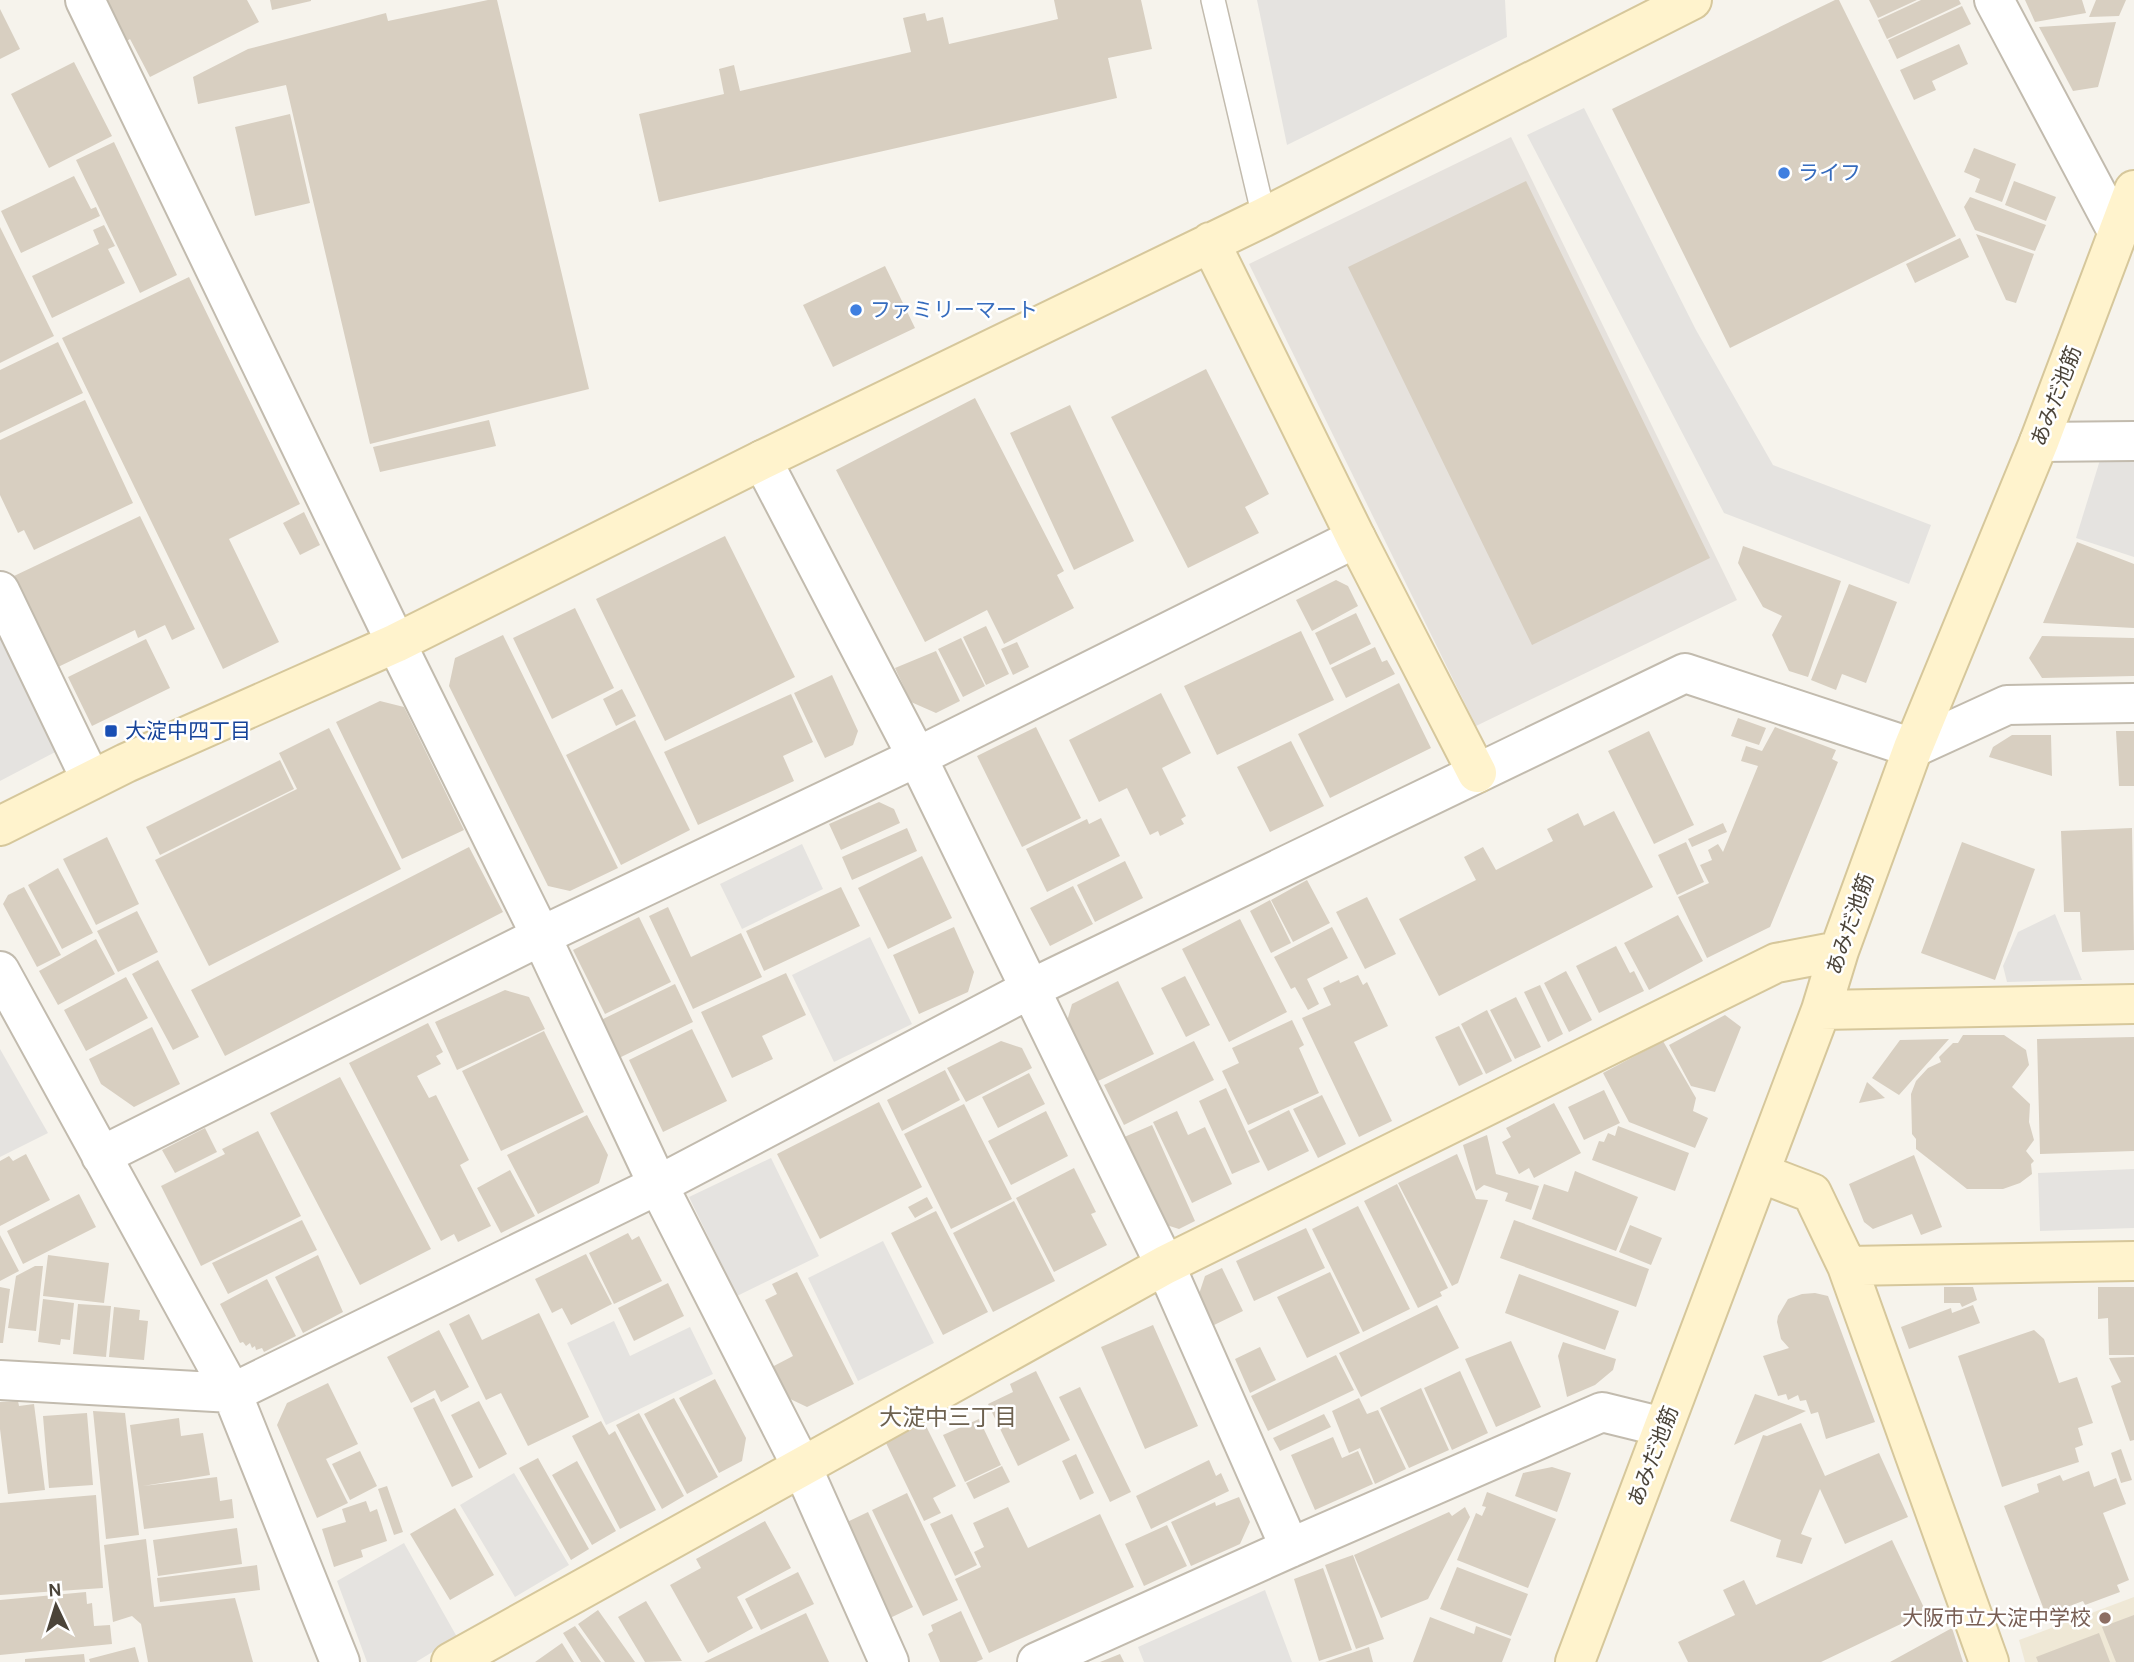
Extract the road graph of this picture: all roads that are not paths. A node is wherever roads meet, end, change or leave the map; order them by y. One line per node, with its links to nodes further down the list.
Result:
1 (85, 0): 14 (street)
2 (1213, 0): 6 (lane)
3 (1692, 0): 6 (street)
4 (1994, 0): 7 (street)
5 (2134, 190): 7 (street, あみだ池筋)
6 (1264, 217): 8 (street)
7 (2117, 231): 10 (street, あみだ池筋)
8 (1210, 242): 11 (street); 12 (street)
9 (2134, 441): 10 (street)
10 (2039, 442): 16 (street, あみだ池筋)
11 (762, 460): 14 (street); 17 (street)
12 (1356, 538): 17 (street); 18 (street)
13 (0, 591): 19 (street)
14 (396, 643): 19 (street); 21 (street)
15 (2134, 703): 16 (street)
16 (1913, 748): 18 (street); 22 (street, あみだ池筋)
17 (917, 757): 21 (street); 24 (street)
18 (1477, 773): 24 (street)
19 (91, 780): 20 (street)
20 (0, 826)
21 (541, 936): 27 (street); 29 (street)
22 (1839, 951): 26 (street, あみだ池筋); 31 (street)
23 (0, 971): 27 (street)
24 (1030, 989): 29 (street); 31 (street)
25 (2134, 1004): 26 (street)
26 (1821, 1010): 28 (street, あみだ池筋)
27 (101, 1156): 34 (street)
28 (1760, 1173): 32 (street); 35 (street, あみだ池筋)
29 (658, 1185): 34 (street); 36 (street)
30 (2134, 1261): 32 (street)
31 (1165, 1265): 36 (street); 37 (street)
32 (1847, 1266): 43 (street)
33 (0, 1380): 34 (street)
34 (232, 1393): 38 (street)
35 (1663, 1427): 37 (street); 42 (street, あみだ池筋)
36 (802, 1467): 39 (street); 40 (street)
37 (1290, 1548): 41 (street)
38 (340, 1662)
39 (452, 1662)
40 (889, 1662)
41 (1037, 1662)
42 (1575, 1662)
43 (1989, 1662)

